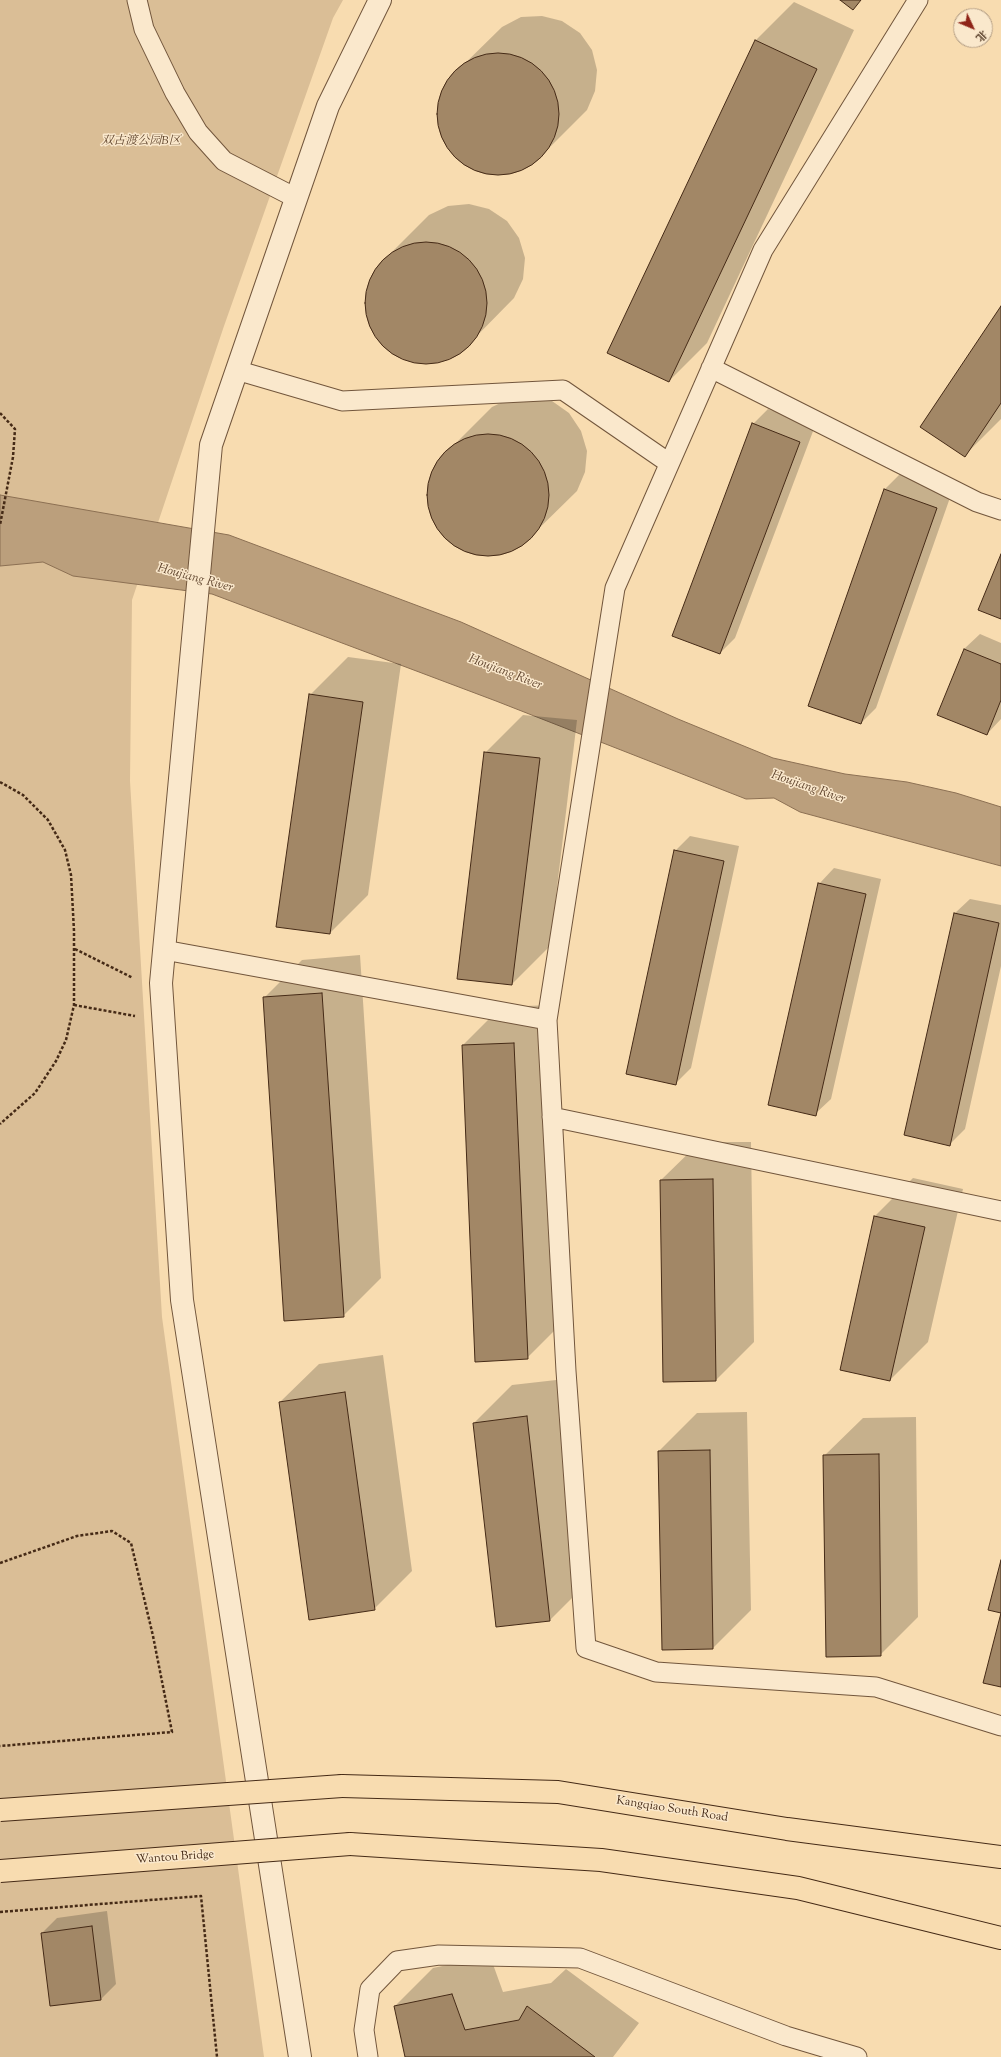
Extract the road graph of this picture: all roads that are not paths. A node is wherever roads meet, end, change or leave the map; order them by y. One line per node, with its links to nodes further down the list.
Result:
1 (137, 0): 4 (lane)
2 (380, 0): 4 (street)
3 (918, 0): 5 (lane)
4 (296, 198): 6 (street)
5 (711, 368): 7 (lane); 8 (lane)
6 (236, 370): 7 (lane); 9 (street)
7 (669, 464): 10 (lane)
8 (1001, 510)
9 (164, 950): 10 (lane); 18 (street)
10 (547, 1020): 11 (lane)
11 (552, 1117): 12 (lane); 13 (lane)
12 (1001, 1211)
13 (1001, 1726)
14 (0, 1810): 15 (main road, Kangqiao South Road, bridge)
15 (1001, 1857)
16 (0, 1871): 17 (main road, Wantou Bridge, bridge)
17 (1001, 1938)
18 (300, 2057)
19 (368, 2057): 20 (lane)
20 (857, 2057)

